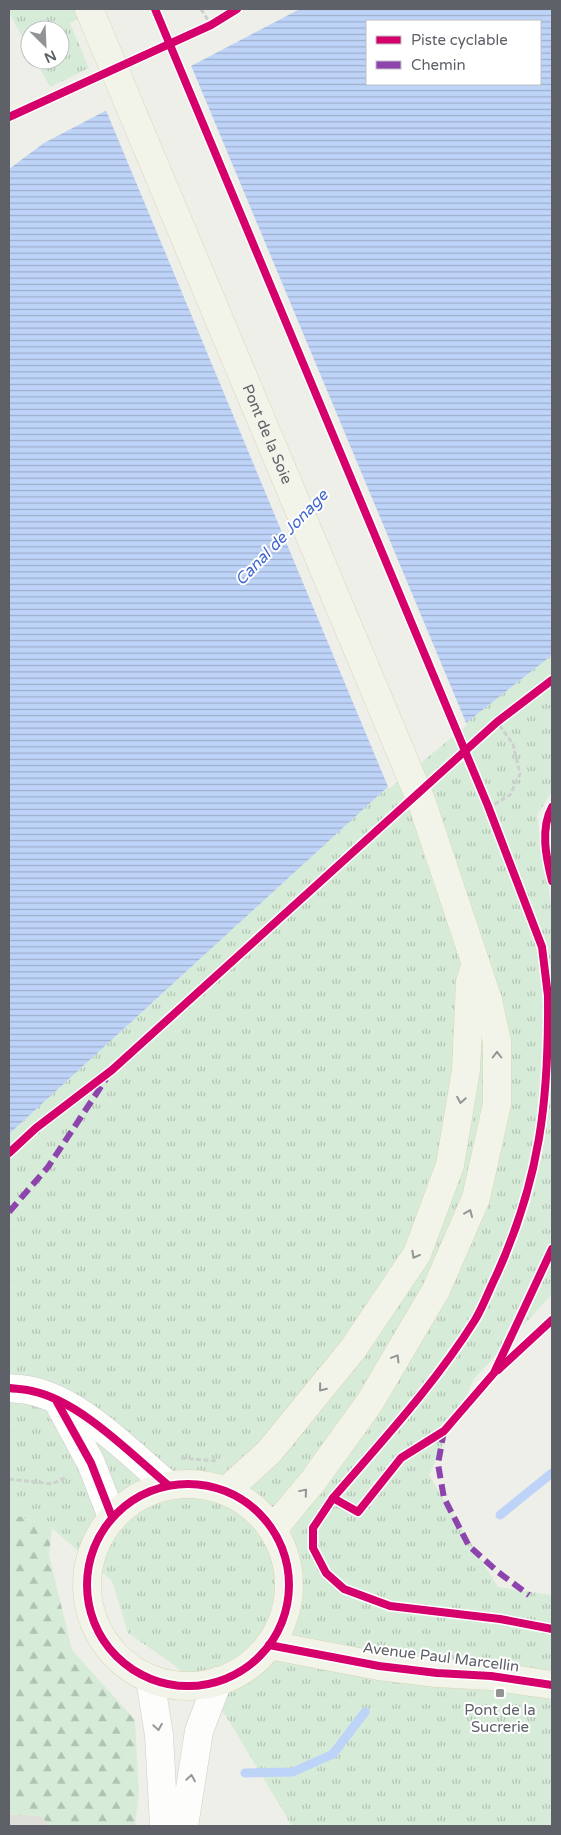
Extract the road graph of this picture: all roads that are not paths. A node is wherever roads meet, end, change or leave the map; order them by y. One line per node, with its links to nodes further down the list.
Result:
1 (90, 11): 2 (main road, Pont de la Soie)
2 (475, 965): 6 (main road, one-way to 6); 8 (main road, Pont de la Soie, one-way to 2)
3 (9, 1388): 4 (street)
4 (57, 1400): 5 (street); 7 (street)
5 (168, 1485): 6 (main road); 7 (main road)
6 (226, 1491): 8 (main road)
7 (112, 1516): 10 (main road)
8 (272, 1529): 9 (main road)
9 (268, 1645): 11 (main road); 12 (main road, Avenue Paul Marcellin)
10 (150, 1679): 11 (main road); 13 (street, one-way to 13)
11 (218, 1681): 14 (street, one-way to 11)
12 (552, 1685)
13 (164, 1826)
14 (184, 1826)

